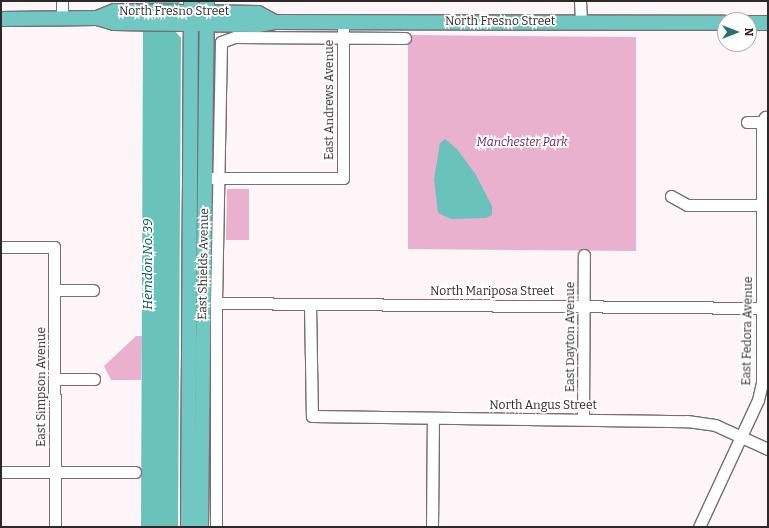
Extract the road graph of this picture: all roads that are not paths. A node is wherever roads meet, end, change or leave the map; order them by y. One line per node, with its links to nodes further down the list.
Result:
1 (62, 1): 6 (street)
2 (580, 1): 7 (street)
3 (191, 12): 4 (main road, North Fresno Street); 6 (main road, North Fresno Street); 14 (main road, East Shields Avenue)
4 (207, 13): 8 (main road, North Fresno Street); 17 (main road, East Shields Avenue)
5 (1, 19): 6 (main road, North Fresno Street)
6 (62, 19)
7 (580, 21): 8 (main road, North Fresno Street); 9 (main road, North Fresno Street)
8 (343, 22): 12 (street, East Andrews Avenue)
9 (717, 23)
10 (757, 23): 11 (main road)
11 (768, 23)
12 (343, 38): 13 (street); 17 (street); 17 (street, East Andrews Avenue)
13 (405, 38)
14 (190, 100): 17 (main road); 38 (main road, East Shields Avenue)
15 (765, 120): 16 (street); 19 (street, East Fedora Avenue)
16 (747, 122)
17 (212, 178): 24 (street); 39 (main road, East Shields Avenue)
18 (671, 196): 19 (street)
19 (765, 205): 27 (street, East Fedora Avenue)
20 (1, 247): 22 (street, East Simpson Avenue)
21 (584, 255): 26 (street, East Dayton Avenue)
22 (54, 290): 23 (street); 28 (street, East Simpson Avenue)
23 (93, 290)
24 (216, 303): 25 (street, North Mariposa Street); 40 (street)
25 (310, 304): 26 (street, North Mariposa Street); 30 (street, North Angus Street)
26 (584, 305): 27 (street, North Mariposa Street); 31 (street, East Dayton Avenue)
27 (765, 308): 32 (street, East Fedora Avenue)
28 (54, 378): 29 (street); 35 (street, East Simpson Avenue)
29 (94, 379)
30 (433, 418): 31 (street, North Angus Street); 41 (street)
31 (583, 419): 32 (street, North Angus Street)
32 (741, 437): 33 (street, North Angus Street); 42 (street, East Fedora Avenue)
33 (768, 449)
34 (1, 472): 35 (street)
35 (55, 472): 36 (street); 37 (street, East Simpson Avenue)
36 (135, 472)
37 (55, 527)
38 (188, 527)
39 (202, 527)
40 (216, 527)
41 (432, 527)
42 (699, 527)

